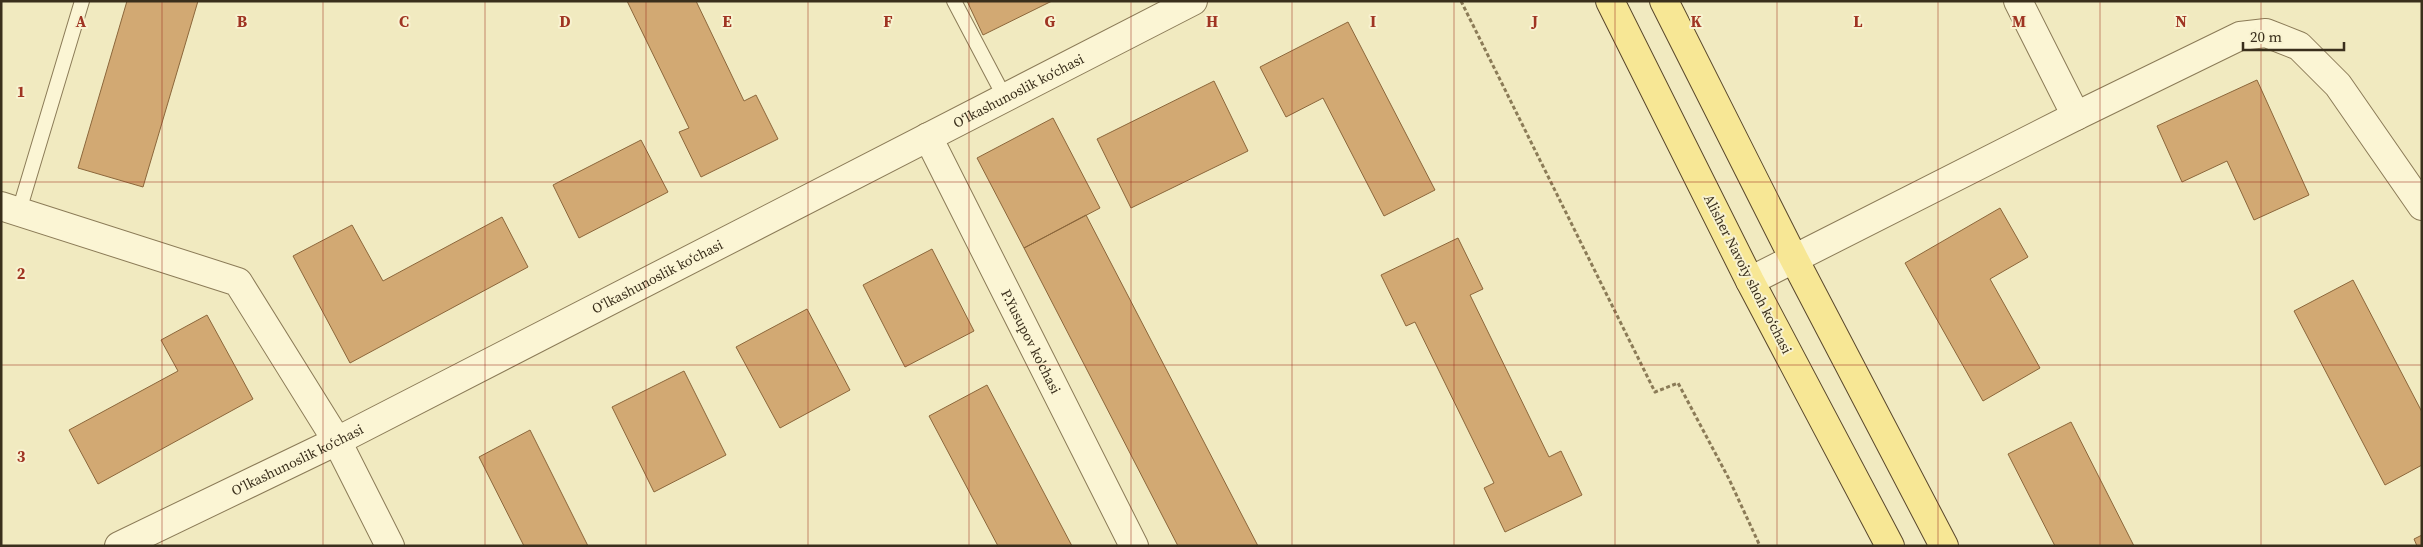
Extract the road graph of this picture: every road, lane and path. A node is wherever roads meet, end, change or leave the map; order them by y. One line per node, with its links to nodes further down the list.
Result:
1 (82, 1): 12 (lane)
2 (954, 1): 8 (lane)
3 (1193, 1): 8 (street, O‘lkashunoslik ko‘chasi)
4 (1461, 1): 19 (path)
5 (1610, 1): 14 (main road, Alisher Navoiy shoh koʻchasi)
6 (1664, 1): 13 (main road)
7 (2018, 1): 9 (street)
8 (1004, 96): 10 (street, O‘lkashunoslik ko‘chasi)
9 (2076, 116): 11 (street); 13 (street)
10 (928, 137): 15 (street, O‘lkashunoslik ko‘chasi); 18 (street, P.Yusupov ko'chasi)
11 (2422, 206)
12 (10, 208): 15 (street)
13 (1794, 259): 14 (street); 21 (main road)
14 (1750, 281): 20 (main road, Alisher Navoiy shoh koʻchasi)
15 (337, 440): 16 (street, O‘lkashunoslik ko‘chasi); 17 (street)
16 (119, 546)
17 (390, 546)
18 (1134, 546)
19 (1760, 546)
20 (1890, 546)
21 (1944, 546)

